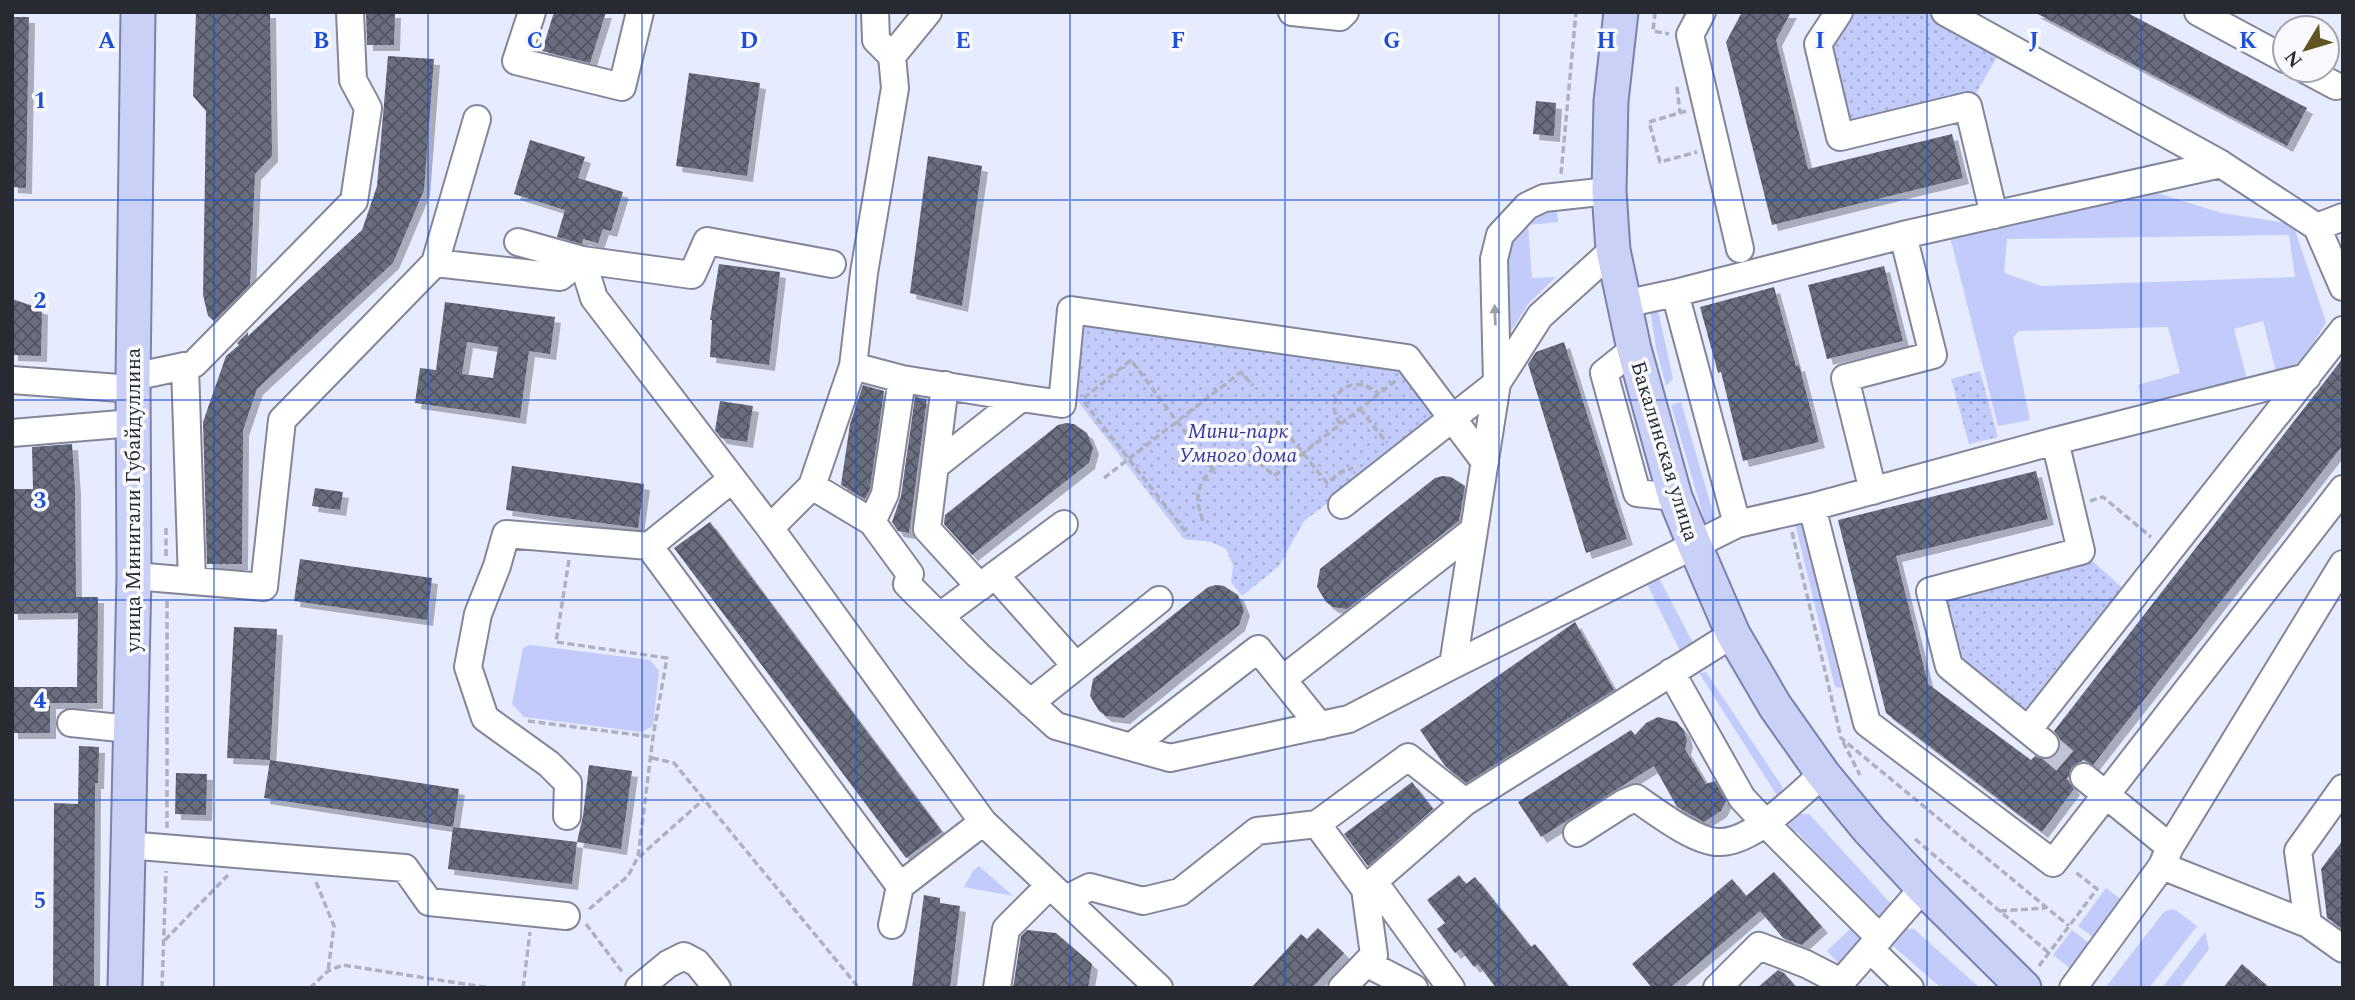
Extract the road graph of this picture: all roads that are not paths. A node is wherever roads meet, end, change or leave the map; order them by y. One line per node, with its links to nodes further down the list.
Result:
1 (138, 12): 40 (main road, улица Минигали Губайдуллина)
2 (351, 12): 35 (street)
3 (532, 12): 4 (street)
4 (640, 12)
5 (875, 12): 15 (street)
6 (928, 12): 15 (street)
7 (1292, 12): 8 (street)
8 (1345, 12)
9 (1621, 12): 20 (main road, Бакалинская улица)
10 (1702, 12): 26 (street)
11 (1839, 12): 21 (street)
12 (1945, 12): 19 (street)
13 (2198, 12): 14 (street)
14 (2271, 51)
15 (892, 56): 36 (street)
16 (2332, 84): 17 (street)
17 (2336, 86)
18 (477, 119): 29 (street)
19 (2221, 164): 21 (street); 23 (street)
20 (1609, 191): 27 (main road, Бакалинская улица); 41 (street, one-way to 20)
21 (1994, 215): 24 (street)
22 (2343, 217): 23 (street)
23 (2317, 227): 31 (street)
24 (1903, 235): 32 (street); 53 (street)
25 (518, 242): 28 (street)
26 (1740, 249)
27 (1613, 250): 33 (main road, Бакалинская улица); 41 (street)
28 (582, 260): 29 (street); 30 (street); 50 (street)
29 (435, 263): 65 (street)
30 (832, 264)
31 (2343, 287)
32 (1675, 293): 33 (street); 58 (street)
33 (1624, 304): 61 (main road, Бакалинская улица)
34 (2343, 330): 37 (street)
35 (185, 366): 40 (street); 65 (street)
36 (853, 366): 38 (street); 51 (street)
37 (2306, 377): 47 (street); 47 (street)
38 (902, 379): 42 (street); 56 (street)
39 (12, 380): 40 (street)
40 (133, 383): 45 (main road, улица Минигали Губайдуллина)
41 (1497, 383): 44 (street); 48 (street)
42 (945, 385): 43 (street); 49 (street)
43 (1021, 398): 44 (street); 49 (street)
44 (1451, 419): 48 (street); 54 (street)
45 (133, 423): 46 (street); 64 (main road, улица Минигали Губайдуллина)
46 (12, 433)
47 (2055, 441): 53 (street)
48 (1485, 462): 60 (street)
49 (935, 466): 66 (street)
50 (731, 480): 59 (street); 62 (street)
51 (812, 486): 56 (street); 59 (street)
52 (2343, 489): 82 (street)
53 (1873, 491): 55 (street)
54 (1342, 505)
55 (1812, 506): 58 (street); 82 (street)
56 (872, 522): 68 (street)
57 (1064, 524): 66 (street)
58 (1737, 524): 61 (street)
59 (769, 528): 85 (street)
60 (1474, 530): 70 (street); 73 (street)
61 (1695, 546): 69 (main road, Бакалинская улица); 70 (street)
62 (649, 547): 84 (street); 91 (street)
63 (2343, 564): 90 (street)
64 (134, 576): 65 (street); 77 (main road, улица Минигали Губайдуллина)
65 (179, 580)
66 (987, 581): 68 (street); 71 (street)
67 (1158, 600): 71 (street)
68 (940, 617): 74 (street)
69 (1733, 634): 72 (street); 79 (main road, Бакалинская улица)
70 (1452, 665): 76 (street)
71 (1076, 666): 74 (street)
72 (1671, 673): 83 (street); 86 (street)
73 (1283, 679): 76 (street); 78 (street)
74 (1030, 703): 78 (street)
75 (71, 723): 77 (street)
76 (1320, 726): 78 (street)
77 (130, 729): 89 (main road, улица Минигали Губайдуллина)
78 (1131, 747)
79 (1823, 774): 86 (street); 92 (main road, Бакалинская улица)
80 (2084, 777): 82 (street)
81 (2343, 788): 96 (street)
82 (2105, 794): 90 (street)
83 (1465, 802): 87 (street); 93 (street)
84 (567, 816)
85 (983, 822): 91 (street); 94 (street)
86 (1765, 822): 88 (street); 98 (street)
87 (1317, 824): 93 (street); 94 (street)
88 (1577, 834)
89 (127, 845): 95 (street); 104 (main road, улица Минигали Губайдуллина)
90 (2166, 856): 96 (street); 113 (street)
91 (900, 886): 97 (street)
92 (1923, 888): 98 (street); 101 (main road, Бакалинская улица)
93 (1365, 890): 100 (street); 110 (street)
94 (1058, 893): 106 (street); 107 (street)
95 (566, 916)
96 (2308, 924): 99 (street)
97 (892, 925)
98 (1875, 943): 103 (street); 112 (street)
99 (2343, 949)
100 (1366, 963): 108 (street); 109 (street)
101 (2031, 978)
102 (633, 983): 105 (street)
103 (1838, 985): 111 (street)
104 (125, 988)
105 (717, 988)
106 (997, 988)
107 (1159, 988)
108 (1342, 988)
109 (1414, 988)
110 (1451, 988)
111 (1717, 988)
112 (1910, 988)
113 (2073, 988)

